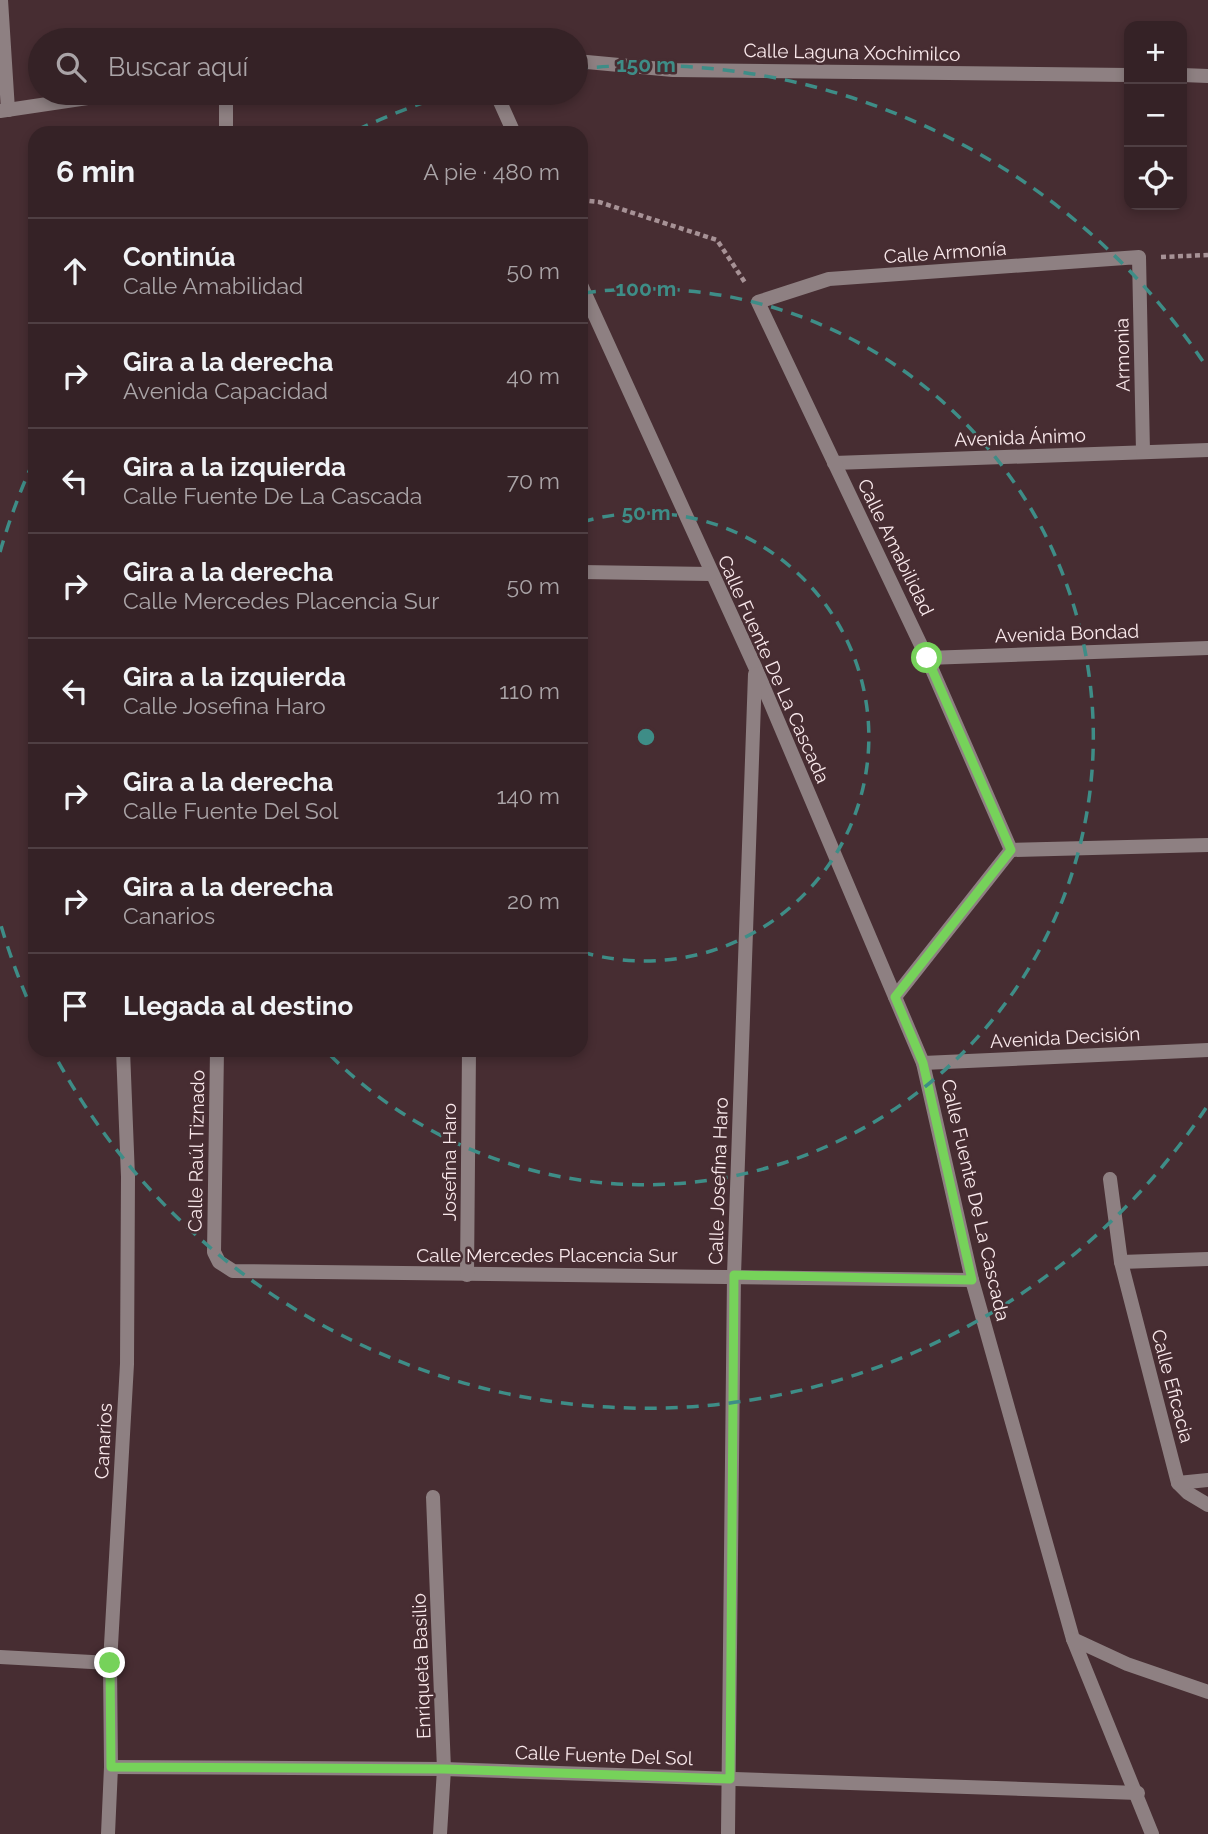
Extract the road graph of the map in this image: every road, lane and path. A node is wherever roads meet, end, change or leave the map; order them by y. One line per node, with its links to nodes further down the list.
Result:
1 (1, 0): 9 (street)
2 (588, 62): 3 (street, Calle Laguna Xochimilco)
3 (1124, 75)
4 (1187, 75): 5 (street)
5 (1208, 76)
6 (43, 105): 9 (street)
7 (226, 105): 10 (street)
8 (501, 105): 11 (street)
9 (4, 111)
10 (226, 126)
11 (511, 126)
12 (588, 201): 16 (path)
13 (1208, 256): 14 (path)
14 (1139, 257): 16 (street, Calle Armonía); 18 (street, Armonia)
15 (588, 301): 21 (street, Calle Fuente De La Cascada)
16 (758, 302): 19 (street, Calle Amabilidad)
17 (1208, 450): 18 (street, Avenida Ánimo)
18 (1143, 452): 19 (street, Avenida Ánimo)
19 (834, 463): 23 (street, Calle Amabilidad)
20 (588, 572): 21 (street)
21 (710, 574): 24 (street, Calle Fuente De La Cascada)
22 (1208, 648): 23 (street, Avenida Bondad)
23 (927, 658): 26 (street, Calle Amabilidad)
24 (756, 669): 27 (street, Calle Fuente De La Cascada); 38 (street, Calle Josefina Haro)
25 (1208, 845): 26 (street)
26 (1011, 850): 27 (street)
27 (895, 997): 32 (street, Calle Fuente De La Cascada)
28 (1208, 1050): 32 (street, Avenida Decisión)
29 (123, 1057): 46 (street, Canarios)
30 (217, 1057): 36 (street, Calle Raúl Tiznado)
31 (469, 1057): 37 (street, Josefina Haro)
32 (923, 1063): 39 (street, Calle Fuente De La Cascada)
33 (1110, 1179): 35 (street, Calle Eficacia)
34 (1208, 1259): 35 (street)
35 (1121, 1262): 41 (street, Calle Eficacia)
36 (247, 1271): 37 (street, Calle Mercedes Placencia Sur)
37 (467, 1275): 38 (street, Calle Mercedes Placencia Sur)
38 (734, 1275): 39 (street, Calle Mercedes Placencia Sur); 50 (street, Calle Josefina Haro)
39 (972, 1280): 44 (street, Calle Fuente De La Cascada)
40 (1208, 1480): 41 (street)
41 (1178, 1483): 43 (street)
42 (433, 1497): 49 (street, Enriqueta Basilio)
43 (1208, 1505)
44 (1073, 1639): 47 (street); 51 (street, Calle Fuente De La Cascada)
45 (0, 1657): 46 (street)
46 (110, 1663): 48 (street, Canarios)
47 (1208, 1692)
48 (111, 1767): 49 (street, Calle Fuente Del Sol); 52 (street, Canarios)
49 (444, 1769): 50 (street, Calle Fuente Del Sol); 53 (street, Enriqueta Basilio)
50 (730, 1779): 51 (street, Calle Fuente Del Sol); 54 (street, Calle Josefina Haro)
51 (1138, 1793): 55 (street, Calle Fuente De La Cascada)
52 (108, 1834)
53 (440, 1834)
54 (728, 1834)
55 (1152, 1834)

